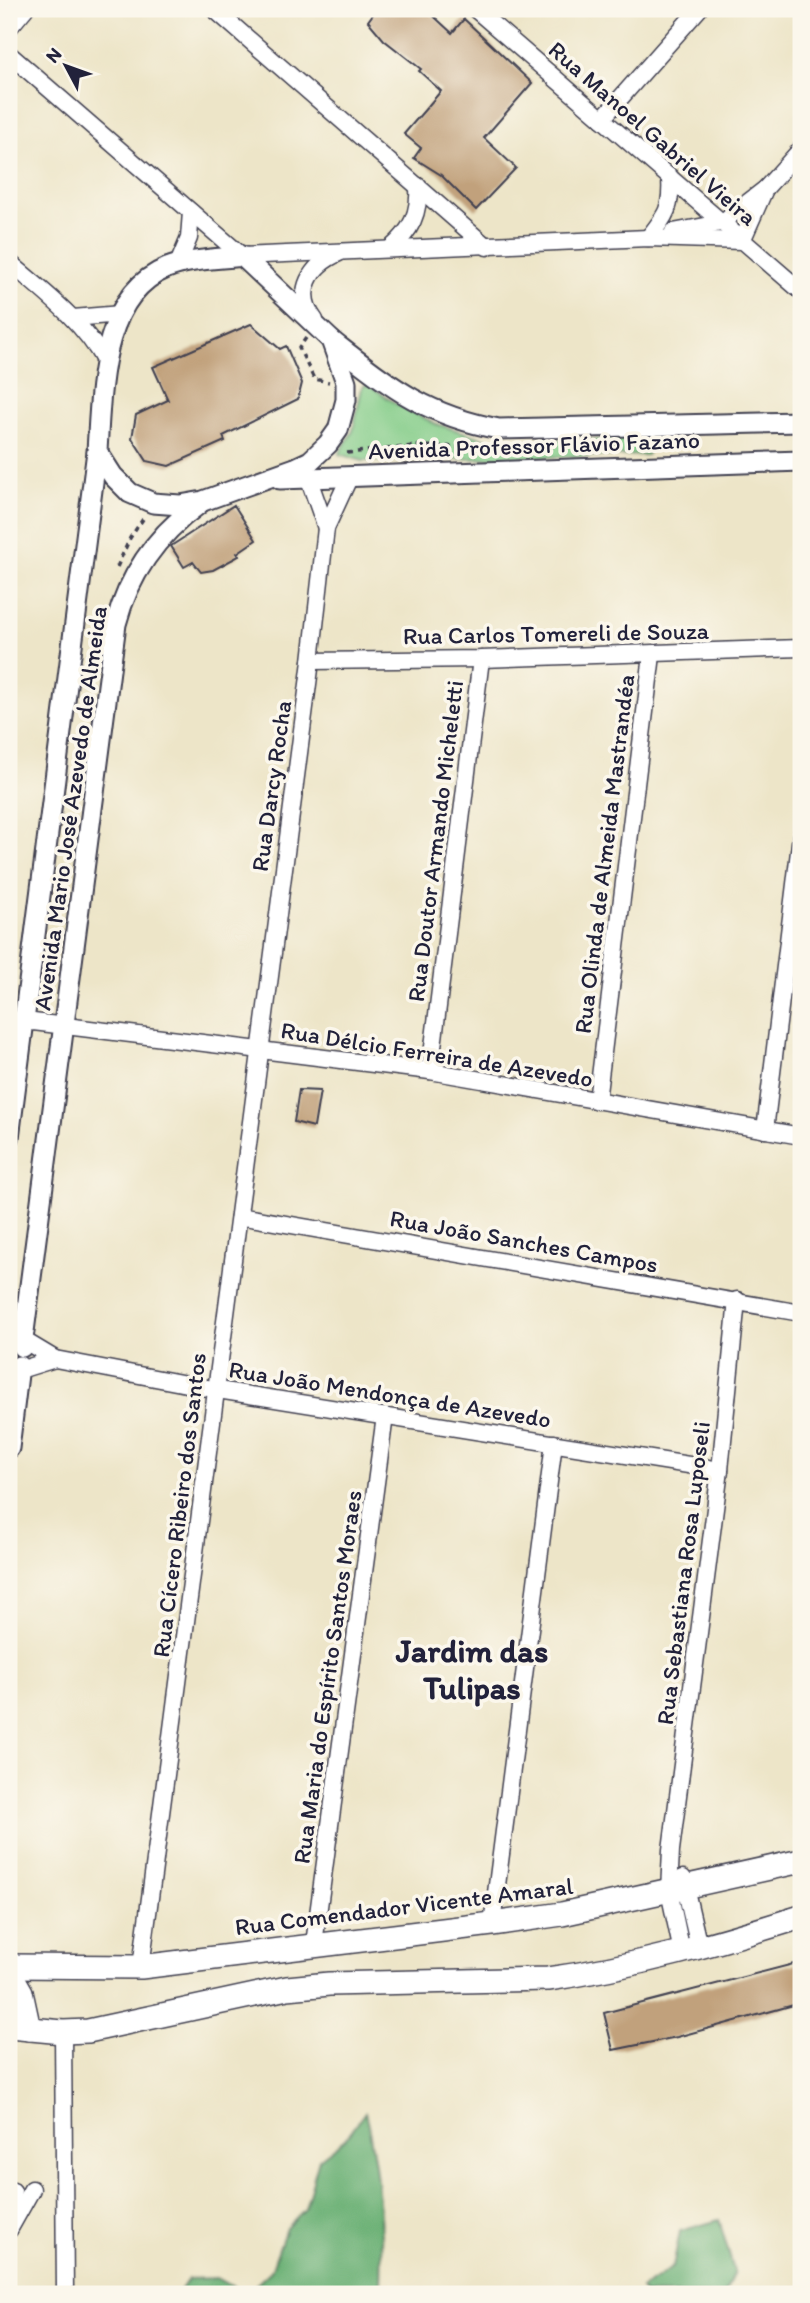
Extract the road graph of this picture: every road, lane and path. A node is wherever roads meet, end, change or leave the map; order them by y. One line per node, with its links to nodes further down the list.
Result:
1 (25, 9): 5 (street)
2 (214, 9): 10 (street)
3 (475, 9): 7 (street, Rua Manoel Gabriel Vieira)
4 (699, 9): 7 (street)
5 (9, 28)
6 (9, 54): 12 (street)
7 (602, 119): 9 (street, Rua Manoel Gabriel Vieira)
8 (801, 149): 11 (street)
9 (670, 177): 13 (street, Rua Manoel Gabriel Vieira); 14 (street)
10 (418, 186): 16 (street); 17 (street)
11 (765, 189): 13 (street); 15 (street)
12 (191, 212): 19 (street); 21 (street)
13 (721, 223): 14 (street); 15 (street, Rua Manoel Gabriel Vieira)
14 (648, 238): 15 (street); 16 (street)
15 (742, 241): 22 (street, Rua Manoel Gabriel Vieira)
16 (487, 247): 17 (street)
17 (391, 248): 18 (street)
18 (345, 250): 19 (street); 26 (street)
19 (242, 256): 21 (street); 26 (street)
20 (9, 262): 24 (street)
21 (178, 264): 23 (street)
22 (801, 290)
23 (121, 314): 24 (street); 27 (street)
24 (72, 318): 27 (street)
25 (307, 337): 28 (path)
26 (331, 340): 29 (street, Avenida Professor Flávio Fazano); 36 (street)
27 (105, 362): 31 (street, Avenida Mario José Azevedo de Almeida)
28 (331, 382)
29 (801, 422)
30 (494, 447): 32 (path)
31 (97, 450): 37 (street); 44 (street, Avenida Mario José Azevedo de Almeida)
32 (347, 453)
33 (801, 461): 34 (street, Avenida Professor Flávio Fazano)
34 (349, 476): 35 (street, Avenida Professor Flávio Fazano); 38 (street, Rua Darcy Rocha)
35 (308, 477): 36 (street, Avenida Professor Flávio Fazano); 38 (street, Rua Darcy Rocha)
36 (269, 479): 37 (street)
37 (203, 501): 45 (street, Avenida Mario José Azevedo de Almeida)
38 (326, 528): 42 (street, Rua Darcy Rocha)
39 (801, 649): 40 (street, Rua Carlos Tomereli de Souza)
40 (652, 655): 41 (street, Rua Carlos Tomereli de Souza); 48 (street, Rua Olinda de Almeida Mastrandéa)
41 (481, 659): 42 (street, Rua Carlos Tomereli de Souza); 47 (street, Rua Doutor Armando Micheletti)
42 (311, 661): 46 (street, Rua Darcy Rocha)
43 (801, 835): 49 (street)
44 (16, 1020): 45 (street, Rua Délcio Ferreira de Azevedo); 51 (street, Avenida Mario José Azevedo de Almeida)
45 (64, 1026): 46 (street, Rua Délcio Ferreira de Azevedo); 55 (street, Avenida Mario José Azevedo de Almeida)
46 (259, 1049): 47 (street, Rua Délcio Ferreira de Azevedo); 52 (street, Rua Cícero Ribeiro dos Santos)
47 (430, 1071): 48 (street, Rua Délcio Ferreira de Azevedo)
48 (597, 1101): 49 (street, Rua Délcio Ferreira de Azevedo)
49 (765, 1130): 50 (street, Rua Délcio Ferreira de Azevedo)
50 (801, 1136)
51 (9, 1138)
52 (239, 1216): 53 (street, Rua João Sanches Campos); 57 (street, Rua Cícero Ribeiro dos Santos)
53 (737, 1300): 54 (street, Rua João Sanches Campos); 61 (street, Rua Sebastiana Rosa Luposeli)
54 (801, 1313)
55 (17, 1352): 56 (street, Rua João Mendonça de Azevedo); 56 (street, Rua João Mendonça de Azevedo); 60 (street, Avenida Mario José Azevedo de Almeida)
56 (55, 1359): 57 (street, Rua João Mendonça de Azevedo)
57 (218, 1390): 58 (street, Rua João Mendonça de Azevedo); 69 (street, Rua Cícero Ribeiro dos Santos)
58 (385, 1416): 59 (street, Rua João Mendonça de Azevedo); 67 (street, Rua Maria do Espírito Santos Moraes)
59 (554, 1443): 61 (street, Rua João Mendonça de Azevedo); 66 (street)
60 (9, 1448)
61 (720, 1470): 62 (street, Rua Sebastiana Rosa Luposeli)
62 (670, 1850): 64 (street); 64 (street, Rua Sebastiana Rosa Luposeli)
63 (801, 1861): 64 (main road, Rua Comendador Vicente Amaral)
64 (668, 1892): 66 (main road, Rua Comendador Vicente Amaral); 68 (street)
65 (801, 1917): 68 (main road)
66 (492, 1924): 67 (main road, Rua Comendador Vicente Amaral)
67 (314, 1944): 69 (main road, Rua Comendador Vicente Amaral)
68 (691, 1950): 72 (main road)
69 (141, 1967): 70 (main road, Rua Comendador Vicente Amaral)
70 (9, 1968): 71 (main road)
71 (23, 2029): 72 (main road)
72 (64, 2032): 75 (street)
73 (32, 2189): 74 (street)
74 (9, 2230)
75 (65, 2294)

